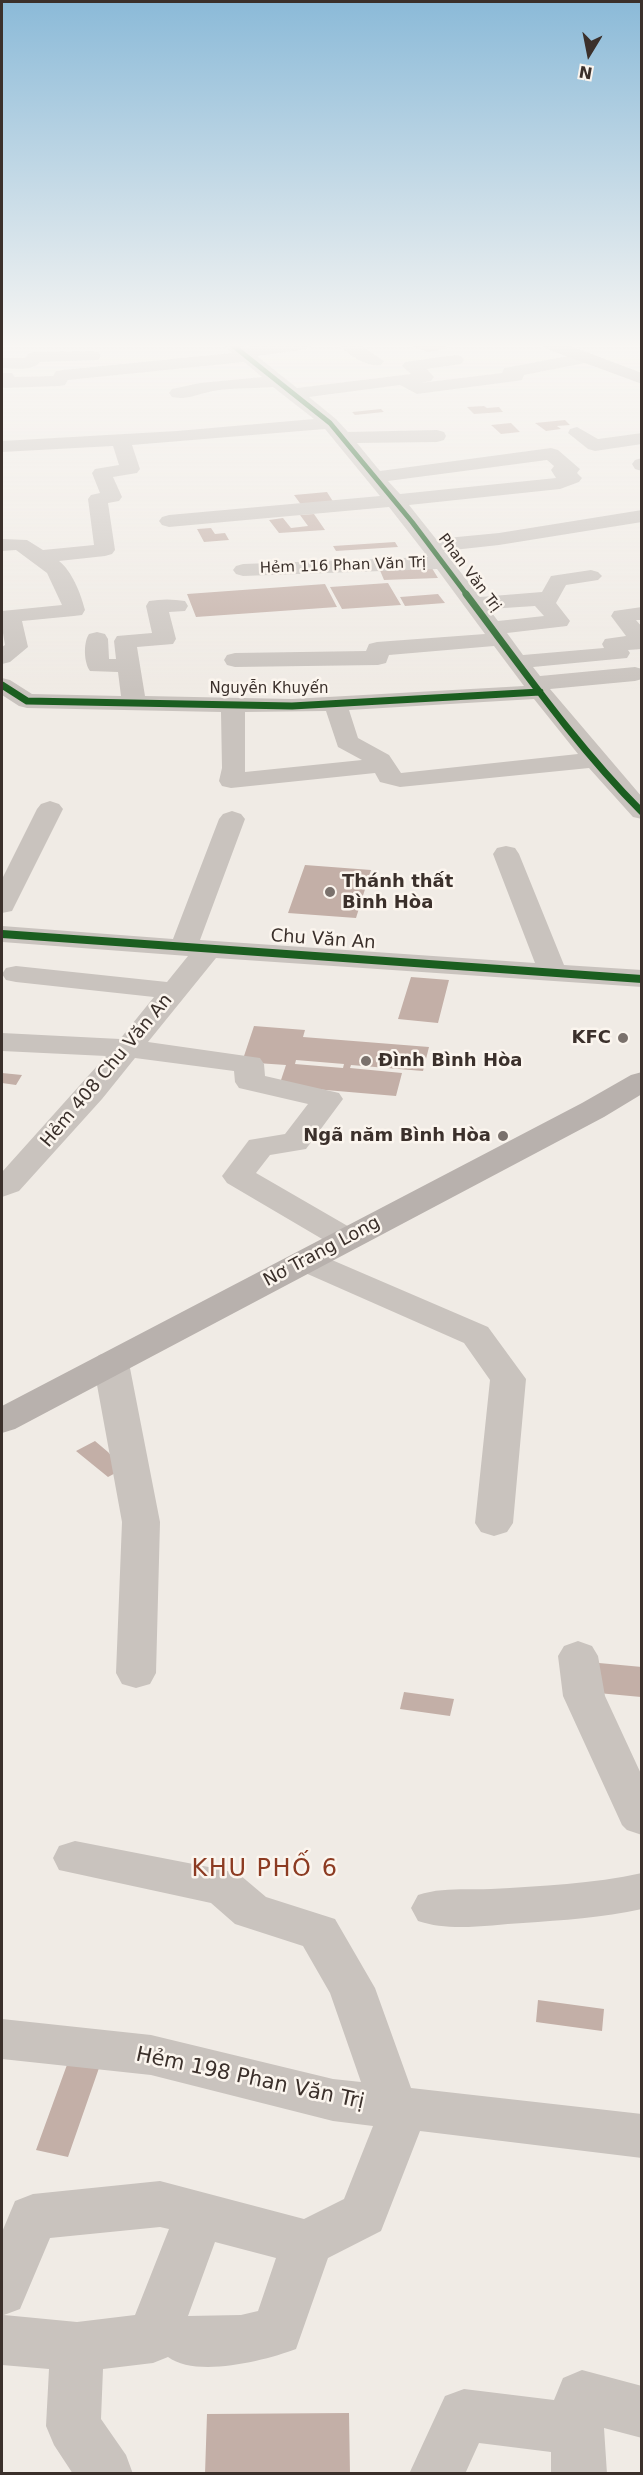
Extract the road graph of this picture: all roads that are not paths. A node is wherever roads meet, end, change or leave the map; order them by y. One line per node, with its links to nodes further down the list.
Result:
1 (127, 460): 19 (street)
2 (361, 460): 6 (street, Phan Văn Trị)
3 (509, 460): 5 (street)
4 (558, 460): 7 (street)
5 (482, 463): 6 (street); 8 (street)
6 (375, 477): 9 (street, Phan Văn Trị)
7 (558, 481): 8 (street); 12 (street)
8 (513, 487): 9 (street)
9 (394, 501): 11 (street); 18 (street, Phan Văn Trị)
10 (642, 516): 12 (street, Hẻm 116 Phan Văn Trị)
11 (169, 521)
12 (608, 521): 14 (street, Hẻm 116 Phan Văn Trị)
13 (492, 523): 15 (street)
14 (542, 532): 15 (street, Hẻm 116 Phan Văn Trị); 17 (street)
15 (508, 538): 18 (street, Hẻm 116 Phan Văn Trị)
16 (2, 544): 19 (street)
17 (558, 547)
18 (437, 554): 21 (street, Hẻm 116 Phan Văn Trị); 23 (street, Phan Văn Trị)
19 (40, 557): 29 (street)
20 (574, 561): 22 (street)
21 (243, 570)
22 (541, 599): 23 (street); 26 (street)
23 (475, 604): 26 (street, Phan Văn Trị)
24 (177, 606): 32 (street)
25 (642, 613): 28 (street)
26 (497, 634): 30 (street); 31 (street, Phan Văn Trị)
27 (97, 639): 32 (street)
28 (619, 653): 31 (street); 33 (street)
29 (2, 657)
30 (235, 660)
31 (518, 662): 35 (street, Phan Văn Trị)
32 (128, 665): 37 (street)
33 (638, 677): 35 (street, Nguyễn Khuyến)
34 (2, 685): 36 (street, Nguyễn Khuyến)
35 (537, 688): 39 (street, Nguyễn Khuyến); 42 (street, Phan Văn Trị)
36 (27, 700): 37 (street, Nguyễn Khuyến); 38 (street); 41 (street)
37 (134, 703): 40 (street, Nguyễn Khuyến)
38 (2, 704)
39 (335, 704): 40 (street, Nguyễn Khuyến); 43 (street)
40 (233, 705): 43 (street)
41 (2, 714)
42 (596, 760): 43 (street); 45 (street, Phan Văn Trị)
43 (391, 772)
44 (50, 809): 48 (street)
45 (640, 810)
46 (232, 819): 50 (street, Hẻm 408 Chu Văn An)
47 (506, 854): 51 (street)
48 (2, 905)
49 (2, 934): 50 (street, Chu Văn An)
50 (196, 950): 51 (street, Chu Văn An); 54 (street, Hẻm 408 Chu Văn An)
51 (553, 973): 53 (street, Chu Văn An)
52 (15, 974): 54 (street)
53 (642, 980)
54 (174, 991): 56 (street, Hẻm 408 Chu Văn An)
55 (2, 1042): 56 (street)
56 (127, 1048): 58 (street, Hẻm 408 Chu Văn An); 59 (street)
57 (642, 1081): 59 (main road, Nơ Trang Long)
58 (2, 1187)
59 (346, 1239): 60 (main road, Nơ Trang Long)
60 (306, 1261): 61 (main road, Nơ Trang Long); 63 (street)
61 (111, 1363): 62 (main road, Nơ Trang Long); 65 (street)
62 (2, 1421)
63 (494, 1523)
64 (578, 1656): 66 (street)
65 (136, 1673)
66 (642, 1818)
67 (75, 1858): 71 (street)
68 (642, 1891): 69 (street)
69 (434, 1908)
70 (2, 2039): 71 (street, Hẻm 198 Phan Văn Trị)
71 (399, 2108): 72 (street, Hẻm 198 Phan Văn Trị); 74 (street)
72 (642, 2136)
73 (200, 2214): 74 (street); 75 (street); 78 (street)
74 (307, 2243): 77 (street)
75 (2, 2292)
76 (2, 2340): 78 (street)
77 (187, 2341)
78 (77, 2347): 81 (street)
79 (642, 2412): 80 (street)
80 (578, 2451): 82 (street)
81 (106, 2474)
82 (436, 2474)

